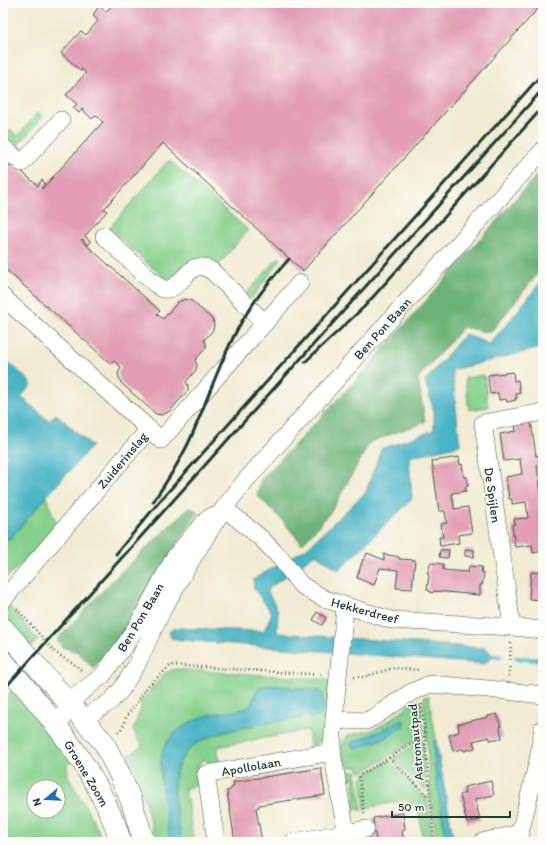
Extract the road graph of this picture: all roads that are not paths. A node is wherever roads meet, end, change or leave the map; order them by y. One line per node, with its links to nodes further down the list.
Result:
1 (61, 120): 2 (street)
2 (3, 147)
3 (543, 150): 10 (street, Ben Pon Baan)
4 (104, 236): 7 (street)
5 (300, 283): 7 (street)
6 (3, 297): 9 (street, Zuiderinslag)
7 (265, 323): 9 (street)
8 (543, 412): 13 (street, De Spijlen)
9 (149, 429): 11 (street, Zuiderinslag)
10 (224, 508): 12 (street, Hekkerdreef); 18 (street, Ben Pon Baan); 19 (street, Ben Pon Baan)
11 (8, 594)
12 (345, 606): 13 (street, Hekkerdreef); 20 (street)
13 (512, 627): 15 (street, Hekkerdreef)
14 (3, 628): 18 (main road, Groene Zoom)
15 (543, 630)
16 (3, 661): 21 (main road, Groene Zoom)
17 (543, 695): 20 (street)
18 (69, 702): 19 (main road, Groene Zoom); 21 (street, Ben Pon Baan)
19 (83, 718): 21 (main road, Groene Zoom); 28 (main road, Groene Zoom)
20 (334, 720): 23 (street)
21 (59, 727): 27 (main road, Groene Zoom)
22 (543, 728): 26 (street)
23 (332, 752): 25 (street); 29 (street, Apollolaan)
24 (366, 829): 25 (street)
25 (346, 833): 30 (street)
26 (521, 837): 31 (street)
27 (121, 842)
28 (144, 842)
29 (216, 842)
30 (293, 842)
31 (482, 842)

